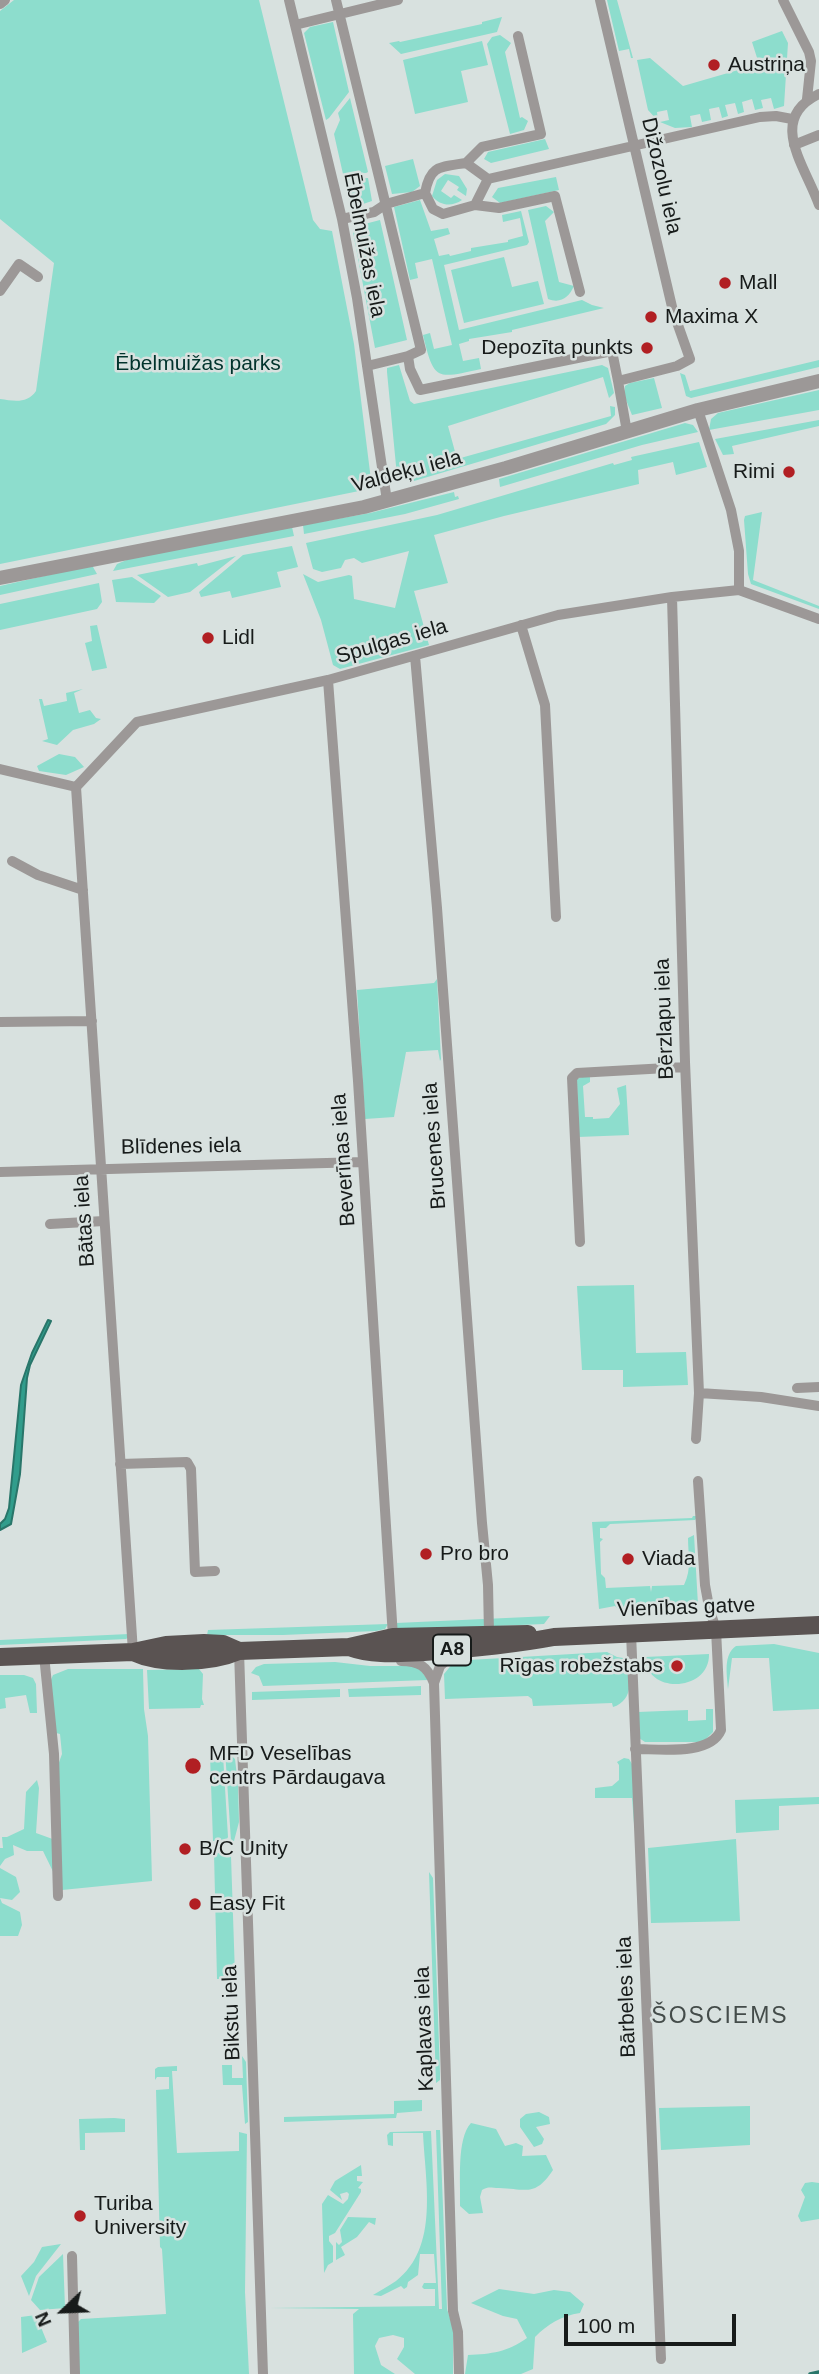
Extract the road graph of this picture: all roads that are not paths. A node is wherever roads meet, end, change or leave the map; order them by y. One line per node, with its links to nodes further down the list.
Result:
1 (5, 0): 7 (street)
2 (289, 0): 9 (street, Ēbelmuižas iela)
3 (336, 0): 8 (street)
4 (398, 0): 8 (street)
5 (600, 0): 16 (street, Dižozolu iela)
6 (783, 0): 12 (street)
7 (0, 4)
8 (340, 14): 9 (street); 20 (street)
9 (295, 25): 23 (street, Ēbelmuižas iela)
10 (518, 36): 17 (street)
11 (819, 94): 12 (street)
12 (807, 99): 13 (street)
13 (792, 119): 15 (street); 16 (street)
14 (819, 135): 15 (street)
15 (794, 145): 22 (street)
16 (635, 147): 18 (street); 29 (street, Dižozolu iela)
17 (466, 163): 18 (street); 19 (street)
18 (488, 179): 21 (street)
19 (425, 194): 20 (street); 21 (street)
20 (387, 204): 23 (street); 27 (street)
21 (475, 205): 26 (street)
22 (819, 205)
23 (342, 219): 28 (street, Ēbelmuižas iela)
24 (37, 277): 25 (street)
25 (0, 291)
26 (580, 292)
27 (408, 356): 28 (street); 29 (street)
28 (367, 366): 33 (street, Ēbelmuižas iela)
29 (618, 381): 32 (street)
30 (819, 381): 31 (street, Valdeķu iela)
31 (698, 411): 32 (street, Valdeķu iela); 35 (street)
32 (627, 432): 33 (street, Valdeķu iela)
33 (387, 501): 34 (street, Valdeķu iela)
34 (0, 578)
35 (738, 590): 36 (street, Spulgas iela); 37 (street, Spulgas iela)
36 (672, 597): 38 (street, Spulgas iela); 48 (street, Bērzlapu iela)
37 (819, 619)
38 (521, 625): 39 (street, Spulgas iela); 45 (street)
39 (415, 656): 40 (street, Spulgas iela); 65 (street, Brucenes iela)
40 (328, 680): 42 (street, Spulgas iela); 49 (street, Beverīnas iela)
41 (0, 769): 42 (street)
42 (76, 787): 44 (street, Bātas iela)
43 (12, 861): 44 (street)
44 (83, 890): 46 (street, Bātas iela)
45 (556, 917)
46 (92, 1021): 47 (street); 50 (street, Bātas iela)
47 (0, 1022)
48 (685, 1067): 54 (street); 57 (street, Bērzlapu iela)
49 (362, 1162): 50 (street, Blīdenes iela); 67 (street, Beverīnas iela)
50 (101, 1168): 51 (street, Blīdenes iela); 52 (street, Bātas iela)
51 (0, 1171)
52 (104, 1221): 53 (street); 60 (street, Bātas iela)
53 (50, 1224)
54 (580, 1242)
55 (819, 1387): 56 (street)
56 (797, 1388)
57 (699, 1393): 58 (street); 59 (street, Bērzlapu iela)
58 (819, 1406)
59 (696, 1439)
60 (120, 1464): 62 (street); 72 (street, Bātas iela)
61 (698, 1481): 64 (street)
62 (215, 1571)
63 (819, 1625): 64 (highway, Vienības gatve / A8)
64 (716, 1630): 66 (highway, Vienības gatve / A8); 77 (street)
65 (489, 1633): 67 (highway, Vienības gatve / A8); 68 (highway, Vienības gatve / A8)
66 (631, 1633): 68 (highway, Vienības gatve / A8); 77 (street, Bārbeles iela)
67 (393, 1637): 69 (highway, Vienības gatve / A8)
68 (554, 1637): 70 (highway, Vienības gatve / A8)
69 (349, 1647): 71 (highway, Vienības gatve / A8); 73 (highway, Vienības gatve / A8)
70 (458, 1650): 73 (highway, Vienības gatve / A8); 76 (street)
71 (239, 1651): 72 (highway, Vienības gatve / A8); 82 (street, Bikstu iela)
72 (133, 1653): 74 (highway, Vienības gatve / A8)
73 (382, 1654): 76 (street)
74 (44, 1655): 75 (highway, Vienības gatve / A8); 78 (street)
75 (0, 1657)
76 (434, 1683): 83 (street, Kaplavas iela)
77 (635, 1749): 80 (street, Bārbeles iela)
78 (58, 1896)
79 (72, 2256): 81 (street)
80 (661, 2359)
81 (75, 2374)
82 (263, 2374)
83 (459, 2374)

